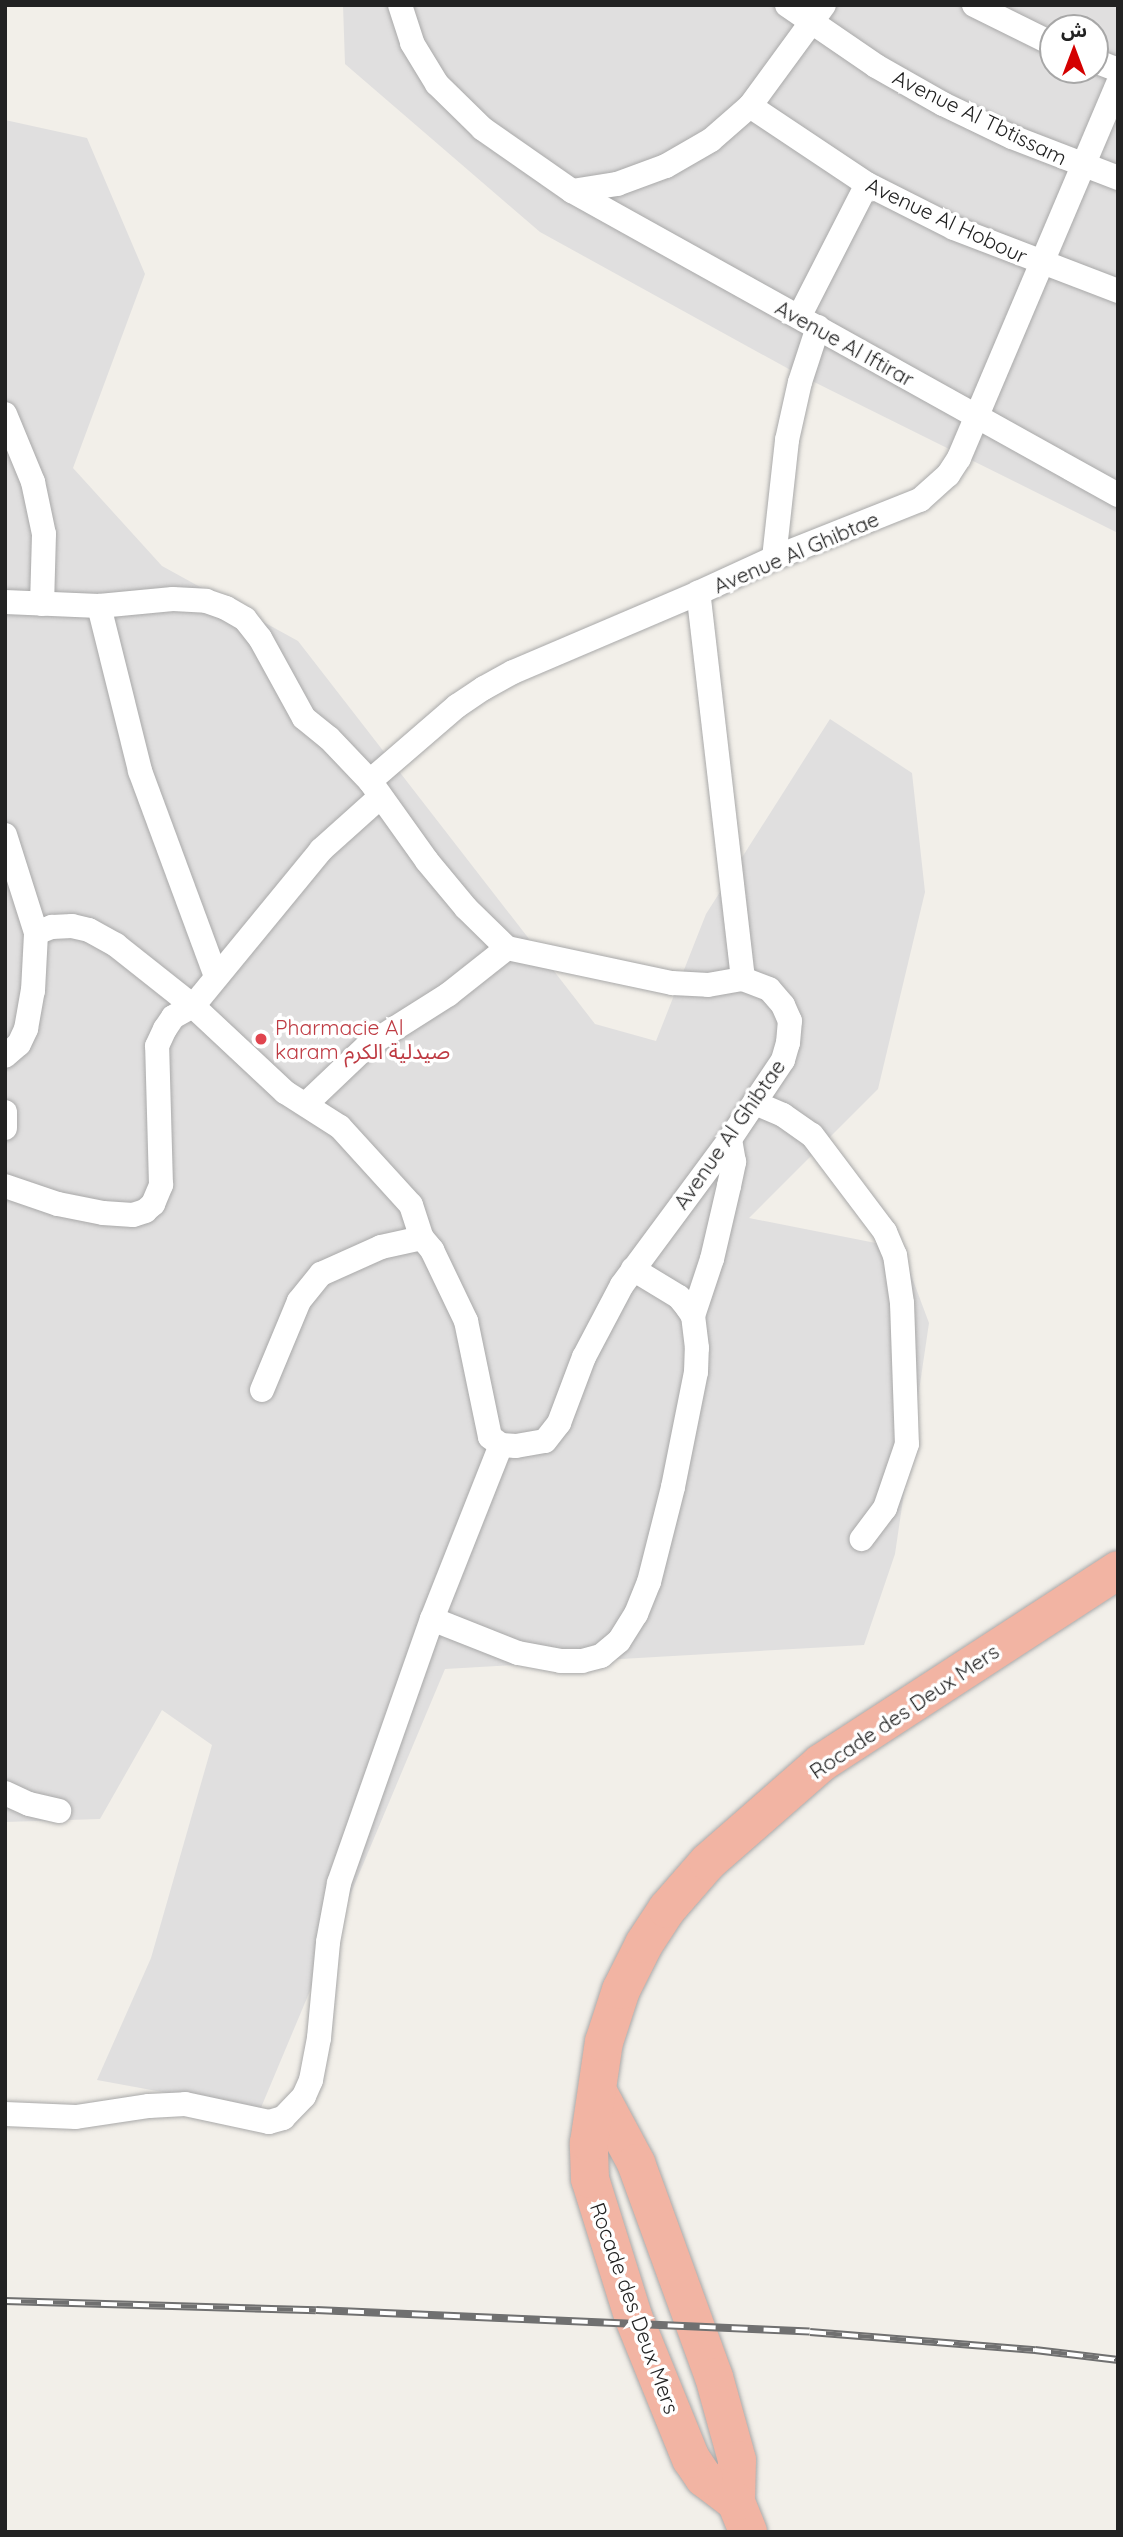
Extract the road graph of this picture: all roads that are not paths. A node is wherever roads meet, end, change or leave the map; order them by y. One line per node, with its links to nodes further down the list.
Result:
1 (400, 5): 11 (street, Avenue Al Iftirar)
2 (788, 5): 4 (street, Avenue Al Tbtissam)
3 (974, 5): 5 (street)
4 (818, 14): 7 (street); 8 (street, Avenue Al Tbtissam)
5 (1039, 37)
6 (1118, 84): 8 (street, Avenue Al Ghibtae)
7 (750, 106): 10 (street, Avenue Al Hobour); 11 (street)
8 (1083, 166): 9 (street, Avenue Al Tbtissam); 12 (street, Avenue Al Ghibtae)
9 (1118, 178)
10 (867, 184): 12 (street, Avenue Al Hobour); 14 (street)
11 (572, 191): 14 (street, Avenue Al Iftirar)
12 (1042, 264): 13 (street, Avenue Al Hobour); 16 (street, Avenue Al Ghibtae)
13 (1118, 292)
14 (809, 322): 16 (street, Avenue Al Iftirar); 18 (street)
15 (5, 414): 21 (street)
16 (975, 415): 17 (street, Avenue Al Iftirar); 18 (street, Avenue Al Ghibtae)
17 (1118, 495)
18 (774, 558): 19 (street, Avenue Al Ghibtae)
19 (698, 593): 23 (street); 28 (street, Avenue Al Ghibtae)
20 (5, 602): 21 (street)
21 (42, 604): 22 (street)
22 (99, 606): 23 (street); 27 (street)
23 (375, 789): 26 (street); 27 (street)
24 (5, 835): 25 (street)
25 (36, 933): 29 (street); 30 (street)
26 (507, 948): 28 (street); 32 (street)
27 (216, 976): 29 (street)
28 (743, 979): 31 (street, Avenue Al Ghibtae)
29 (193, 1006): 32 (street); 36 (street)
30 (5, 1056)
31 (755, 1103): 35 (street, Avenue Al Ghibtae); 42 (street)
32 (306, 1104): 37 (street)
33 (5, 1112): 34 (street)
34 (5, 1128)
35 (730, 1139): 38 (street, Avenue Al Ghibtae); 39 (street)
36 (5, 1186)
37 (422, 1238): 40 (street); 41 (street)
38 (634, 1269): 39 (street); 41 (street, Avenue Al Ghibtae)
39 (693, 1316): 44 (street)
40 (262, 1390)
41 (501, 1445): 44 (street)
42 (862, 1539)
43 (1118, 1570): 47 (highway, Rocade des Deux Mers)
44 (432, 1619): 48 (street)
45 (5, 1793): 46 (street)
46 (59, 1811)
47 (598, 2092): 49 (highway, Rocade des Deux Mers); 49 (highway, Rocade des Deux Mers)
48 (5, 2114)
49 (742, 2517)

